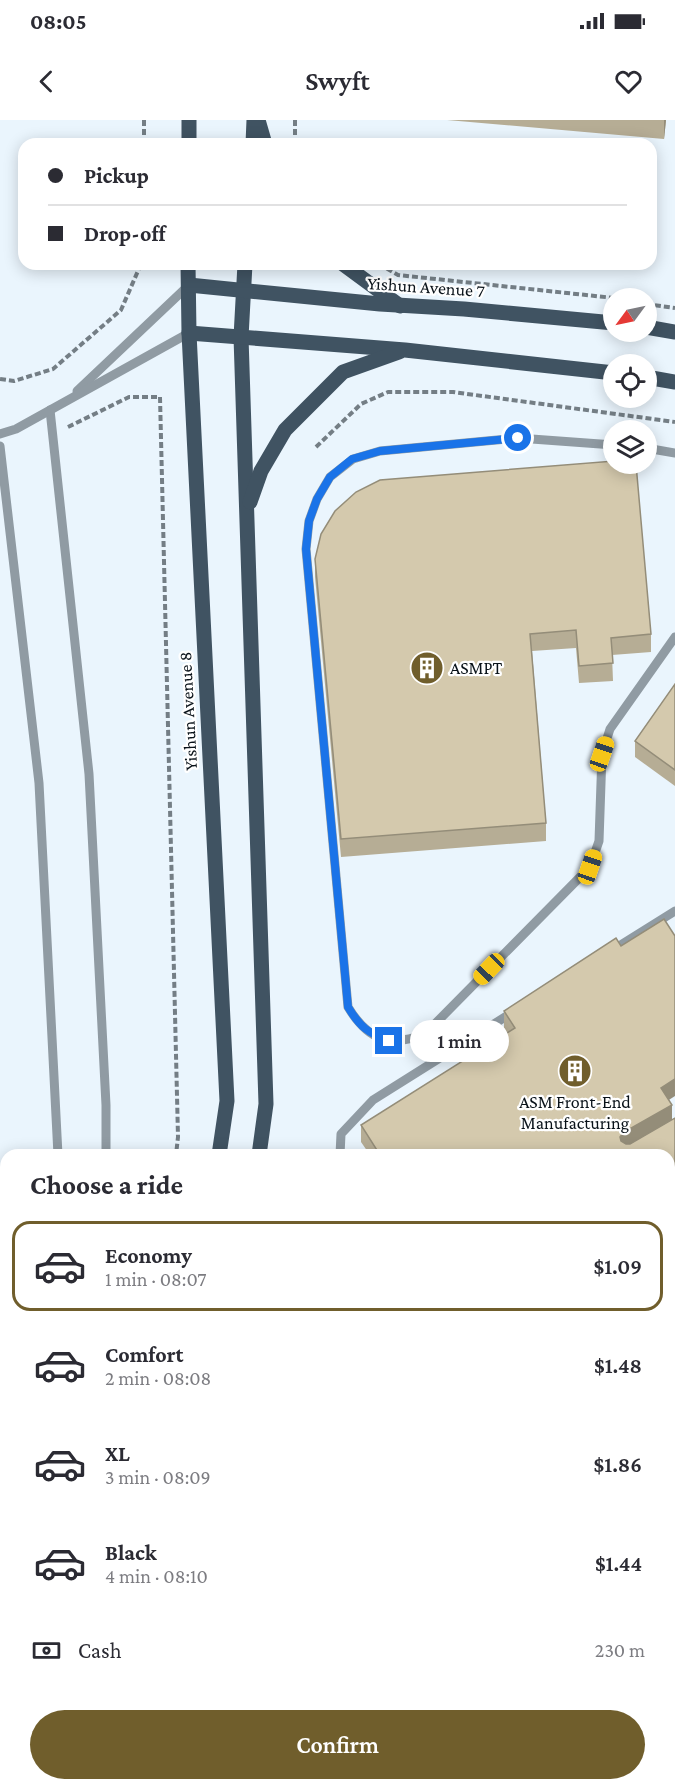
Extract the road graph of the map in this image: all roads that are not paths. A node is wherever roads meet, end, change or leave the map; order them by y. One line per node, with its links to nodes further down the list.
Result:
1 (189, 120): 3 (main road)
2 (256, 120): 4 (main road); 5 (main road)
3 (189, 138)
4 (254, 138)
5 (264, 138)
6 (188, 270): 9 (main road, Yishun Avenue 8)
7 (244, 270): 10 (main road)
8 (351, 270): 11 (main road)
9 (189, 285): 10 (main road, Yishun Avenue 7); 15 (main road, Yishun Avenue 8); 21 (lane)
10 (242, 290): 11 (main road, Yishun Avenue 7); 16 (main road)
11 (400, 306): 12 (main road, Yishun Avenue 7)
12 (603, 322)
13 (657, 329): 14 (main road)
14 (675, 332)
15 (189, 333): 16 (main road); 21 (lane); 35 (main road, Yishun Avenue 8)
16 (241, 337): 17 (main road); 28 (main road)
17 (405, 350): 18 (main road); 28 (main road)
18 (603, 372)
19 (657, 379): 20 (main road)
20 (675, 382)
21 (67, 401): 22 (lane)
22 (50, 410): 23 (lane); 34 (lane)
23 (0, 434)
24 (603, 444): 29 (lane)
25 (0, 446): 33 (lane)
26 (657, 450): 27 (lane)
27 (675, 453)
28 (247, 512): 36 (main road)
29 (675, 637)
30 (675, 911): 31 (lane)
31 (604, 955)
32 (524, 1005): 37 (lane)
33 (58, 1149)
34 (106, 1149)
35 (220, 1149)
36 (260, 1149)
37 (340, 1149)

